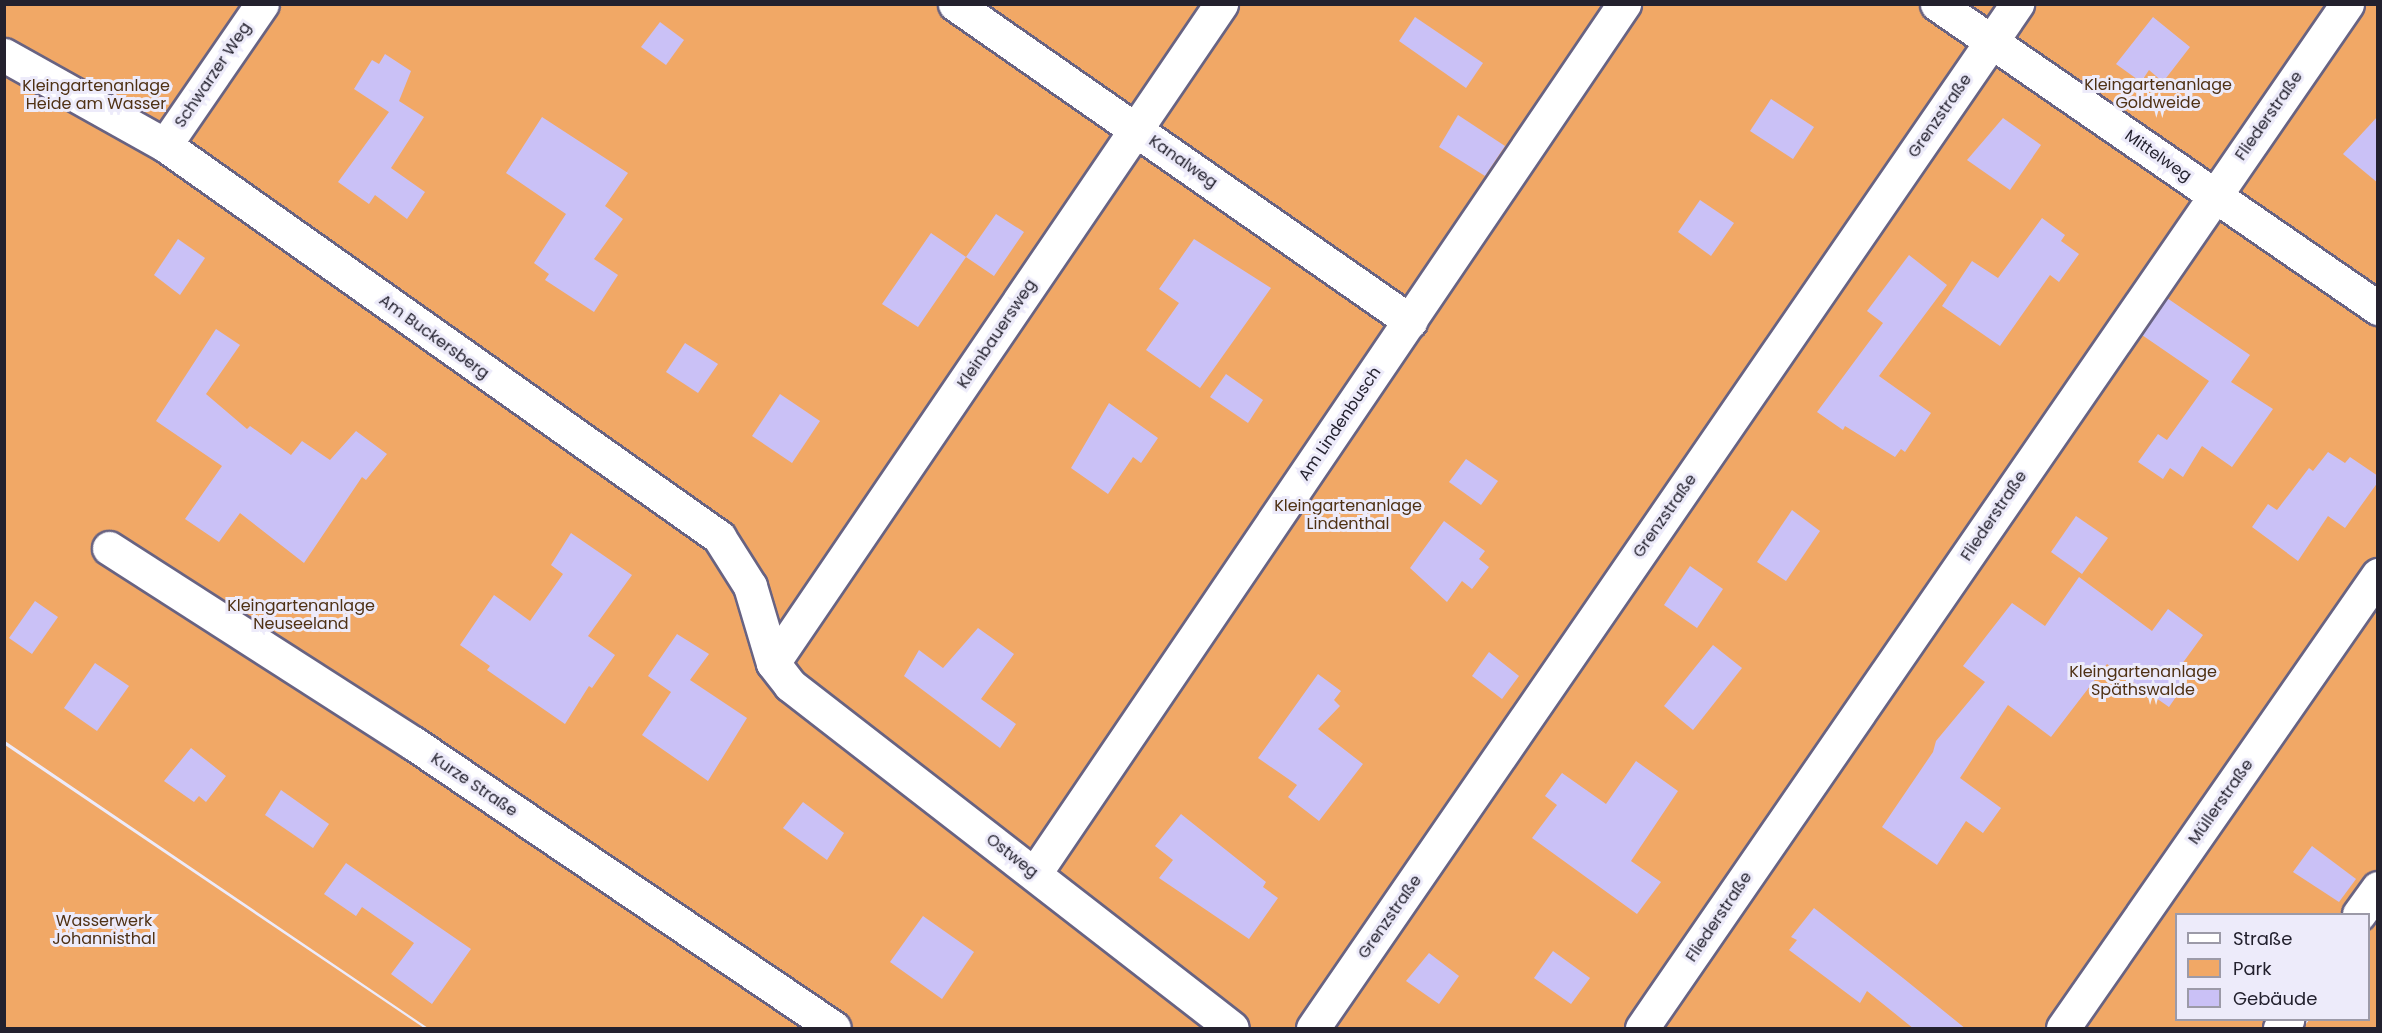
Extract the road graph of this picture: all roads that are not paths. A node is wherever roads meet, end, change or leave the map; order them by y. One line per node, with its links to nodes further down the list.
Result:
1 (262, 4): 11 (lane, Schwarzer Weg)
2 (955, 4): 10 (lane, Kanalweg)
3 (1221, 4): 10 (lane, Kleinbauersweg)
4 (1624, 4): 14 (lane, Am Lindenbusch)
5 (1937, 4): 8 (lane, Mittelweg)
6 (2017, 4): 8 (lane, Grenzstraße)
7 (2347, 4): 12 (lane, Fliederstraße)
8 (1992, 41): 12 (lane, Mittelweg); 23 (lane, Grenzstraße)
9 (4, 54): 11 (lane, Am Buckersberg)
10 (1136, 129): 14 (lane, Kanalweg); 17 (lane, Kleinbauersweg)
11 (165, 146): 17 (lane, Am Buckersberg)
12 (2214, 195): 13 (lane, Mittelweg); 24 (lane, Fliederstraße)
13 (2378, 308)
14 (1410, 321): 18 (lane, Am Lindenbusch)
15 (109, 548): 21 (lane, Kurze Straße)
16 (2378, 575): 25 (lane, Müllerstraße)
17 (781, 674): 18 (lane, Ostweg)
18 (1035, 873): 22 (lane, Ostweg)
19 (2378, 888): 20 (lane)
20 (2360, 913)
21 (834, 1029)
22 (1232, 1029)
23 (1313, 1029)
24 (1642, 1029)
25 (2063, 1029)

